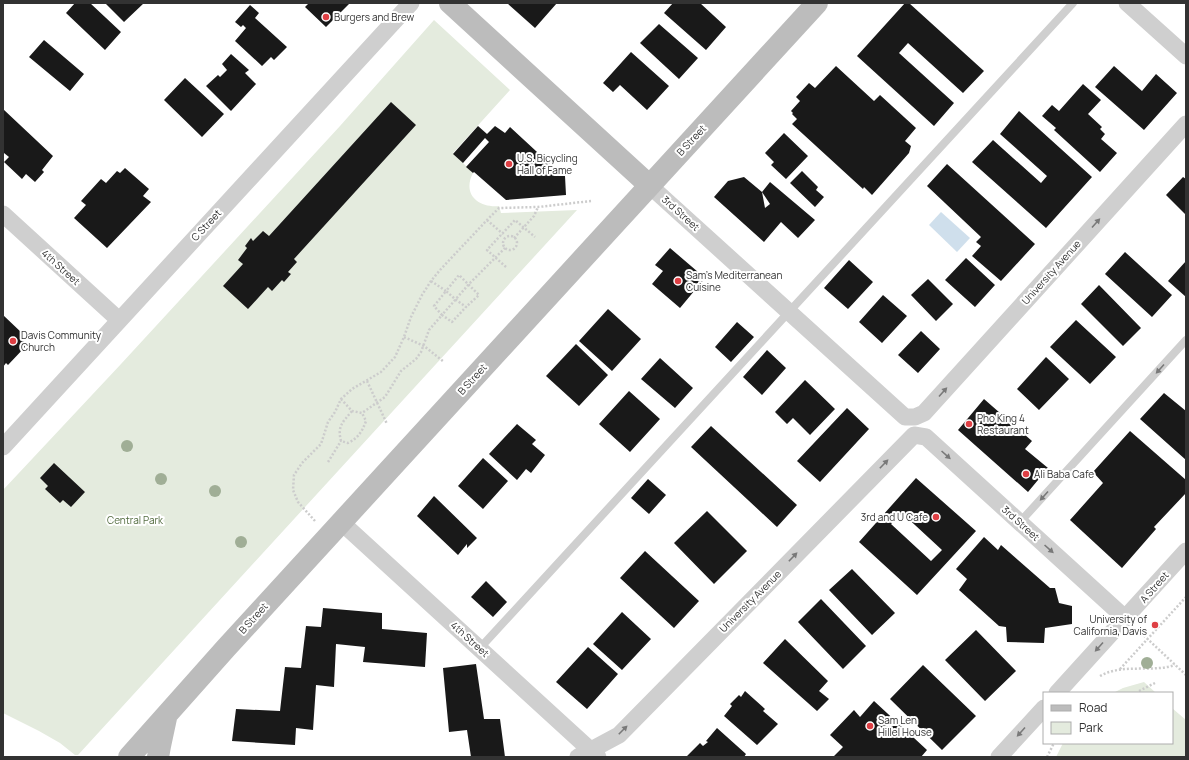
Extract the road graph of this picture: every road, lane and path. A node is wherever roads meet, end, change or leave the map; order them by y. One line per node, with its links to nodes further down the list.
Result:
1 (411, 3): 28 (street, C Street)
2 (450, 3): 8 (street, 3rd Street)
3 (817, 3): 8 (street, B Street)
4 (1073, 3): 26 (lane)
5 (1127, 3): 6 (street)
6 (1186, 56)
7 (1186, 124): 38 (street, University Avenue, one-way to 7)
8 (649, 185): 26 (street, 3rd Street); 45 (street, B Street)
9 (591, 201): 10 (path)
10 (538, 207): 12 (path); 13 (path)
11 (3, 214): 28 (street, 4th Street)
12 (487, 220): 14 (path); 21 (path)
13 (524, 228): 14 (path); 16 (path); 17 (path)
14 (502, 234): 15 (path); 19 (path)
15 (506, 237): 17 (path); 18 (path)
16 (535, 237)
17 (514, 238): 18 (path)
18 (505, 248): 19 (path)
19 (495, 258): 20 (path); 22 (path)
20 (506, 267)
21 (431, 281): 23 (path); 29 (path)
22 (468, 284): 23 (path); 24 (path); 25 (path)
23 (446, 291): 24 (path); 27 (path)
24 (455, 300): 25 (path); 27 (path)
25 (466, 307): 27 (path)
26 (789, 311): 38 (street, 3rd Street); 50 (lane)
27 (442, 315): 31 (path)
28 (119, 320): 42 (street, C Street)
29 (404, 337): 31 (path); 33 (path)
30 (1186, 340): 44 (lane, one-way to 44)
31 (424, 346): 32 (path); 35 (path)
32 (444, 362)
33 (366, 381): 34 (path); 35 (path)
34 (341, 399): 36 (path); 45 (path)
35 (377, 403): 37 (path); 39 (path)
36 (352, 411): 37 (path); 41 (path)
37 (362, 413): 41 (path)
38 (914, 417)
39 (387, 424)
40 (914, 435): 44 (street, 3rd Street, one-way to 44); 61 (street, University Avenue, one-way to 40)
41 (341, 441): 43 (path)
42 (3, 447)
43 (328, 462)
44 (1020, 522): 48 (street, 3rd Street, one-way to 48)
45 (336, 528): 50 (street, 4th Street); 59 (street, B Street)
46 (1186, 551): 48 (street, A Street)
47 (1186, 597): 49 (path)
48 (1125, 618): 49 (path); 57 (street, A Street, one-way to 57)
49 (1148, 640): 51 (path); 52 (path)
50 (480, 648): 61 (street, 4th Street)
51 (1175, 665): 52 (path); 53 (path)
52 (1120, 670): 54 (path)
53 (1186, 675)
54 (1097, 678)
55 (1155, 683): 56 (path)
56 (1139, 691)
57 (1058, 692)
58 (1043, 709): 64 (street, one-way to 64)
59 (167, 715): 62 (street, B Street); 63 (street)
60 (1054, 744): 65 (path)
61 (589, 754)
62 (129, 757)
63 (158, 757)
64 (999, 757)
65 (1047, 757)

